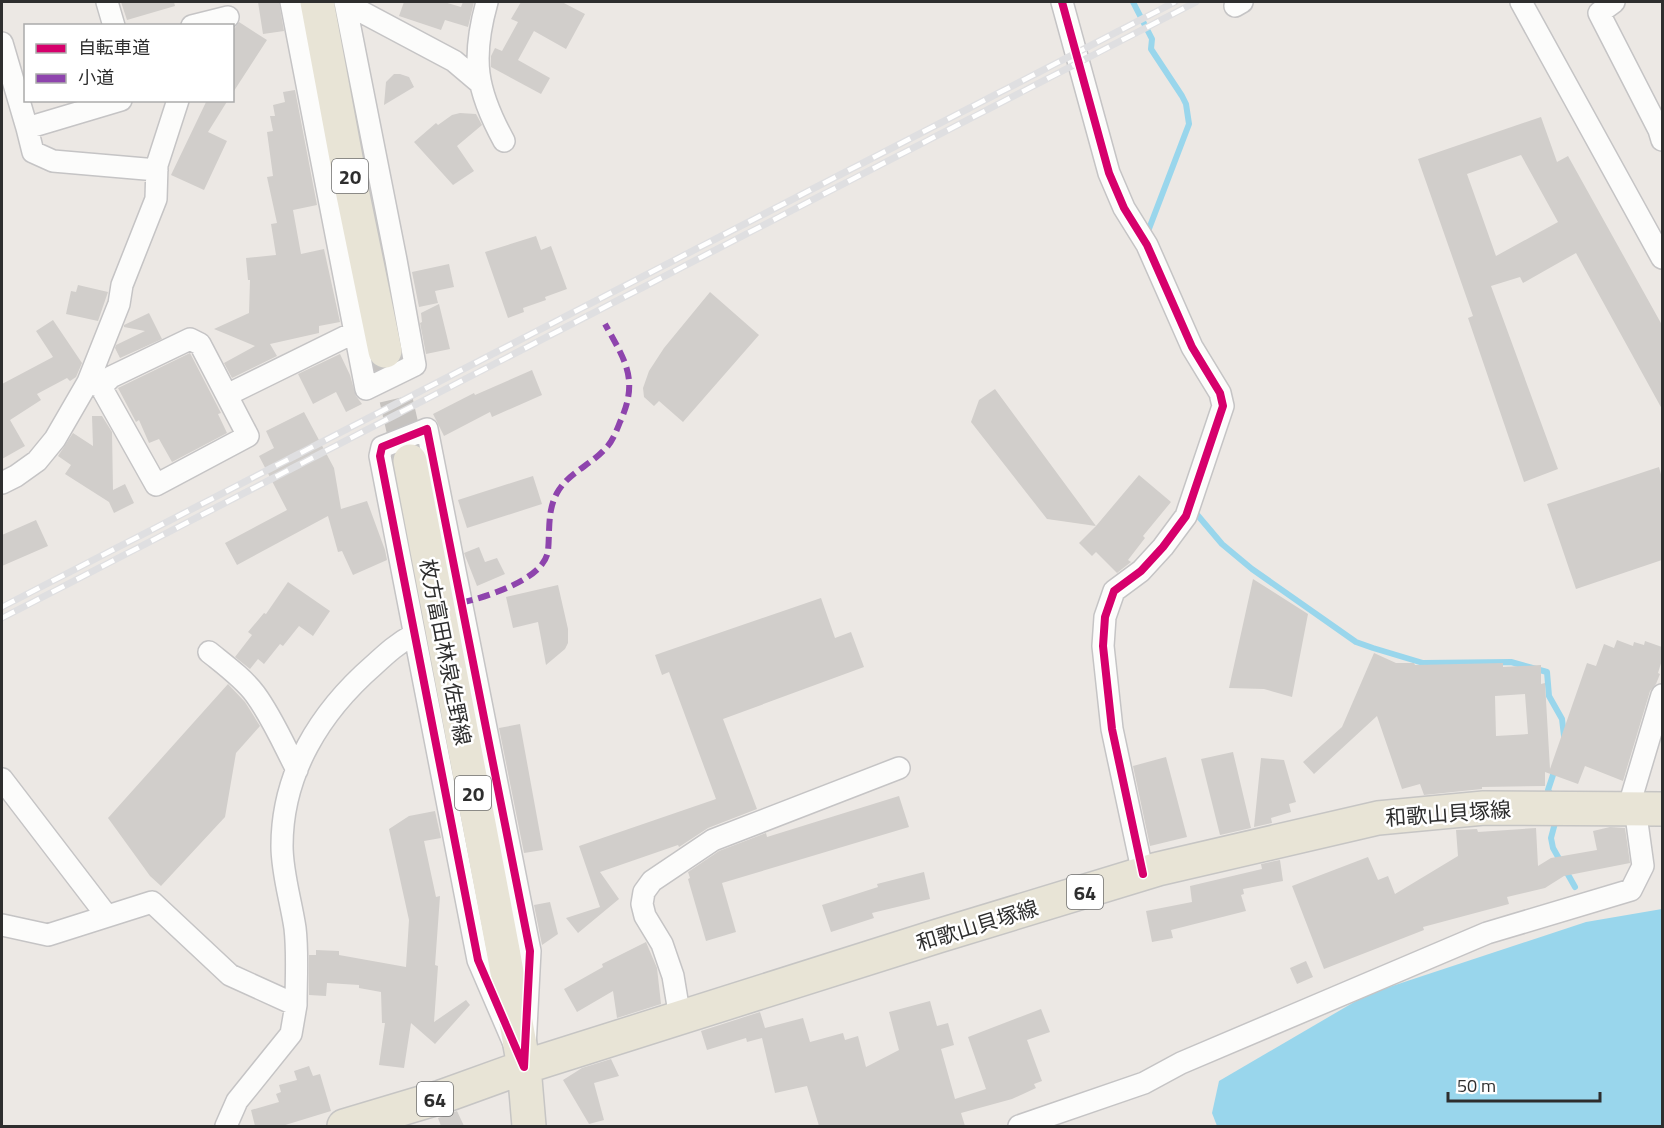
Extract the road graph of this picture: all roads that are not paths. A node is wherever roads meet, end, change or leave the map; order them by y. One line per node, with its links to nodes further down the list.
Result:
1 (106, 2): 9 (street)
2 (291, 2): 20 (street)
3 (336, 2): 12 (street); 20 (street); 21 (main road, 20)
4 (487, 2): 12 (street)
5 (1062, 2): 33 (street)
6 (1521, 2): 19 (street)
7 (1614, 2): 17 (street)
8 (229, 15): 10 (street)
9 (113, 24)
10 (199, 24)
11 (2, 43): 15 (street)
12 (480, 82): 16 (street)
13 (114, 102): 15 (street)
14 (177, 102): 18 (street)
15 (27, 128): 18 (street)
16 (504, 141)
17 (1662, 141)
18 (157, 170): 22 (street)
19 (1659, 244)
20 (355, 332): 23 (street)
21 (386, 351)
22 (94, 385): 23 (street); 23 (street); 25 (street)
23 (226, 395)
24 (410, 461): 38 (main road, 枚方富田林泉佐野線 / 20)
25 (2, 483)
26 (414, 634): 30 (street); 38 (street); 38 (street)
27 (209, 652): 30 (street)
28 (1662, 695): 32 (street)
29 (899, 768): 37 (street)
30 (297, 770): 36 (street)
31 (2, 778): 34 (street)
32 (1642, 809): 33 (main road, 和歌山貝塚線 / 64); 42 (street)
33 (1143, 874): 37 (main road, 和歌山貝塚線 / 64)
34 (107, 916): 35 (street); 36 (street)
35 (2, 925)
36 (296, 1005): 39 (street)
37 (680, 1018): 38 (main road, 和歌山貝塚線 / 64)
38 (524, 1067): 40 (main road, 和歌山貝塚線 / 64); 41 (main road, 枚方富田林泉佐野線 / 20)
39 (226, 1126)
40 (344, 1126)
41 (529, 1126)
42 (1019, 1126)

